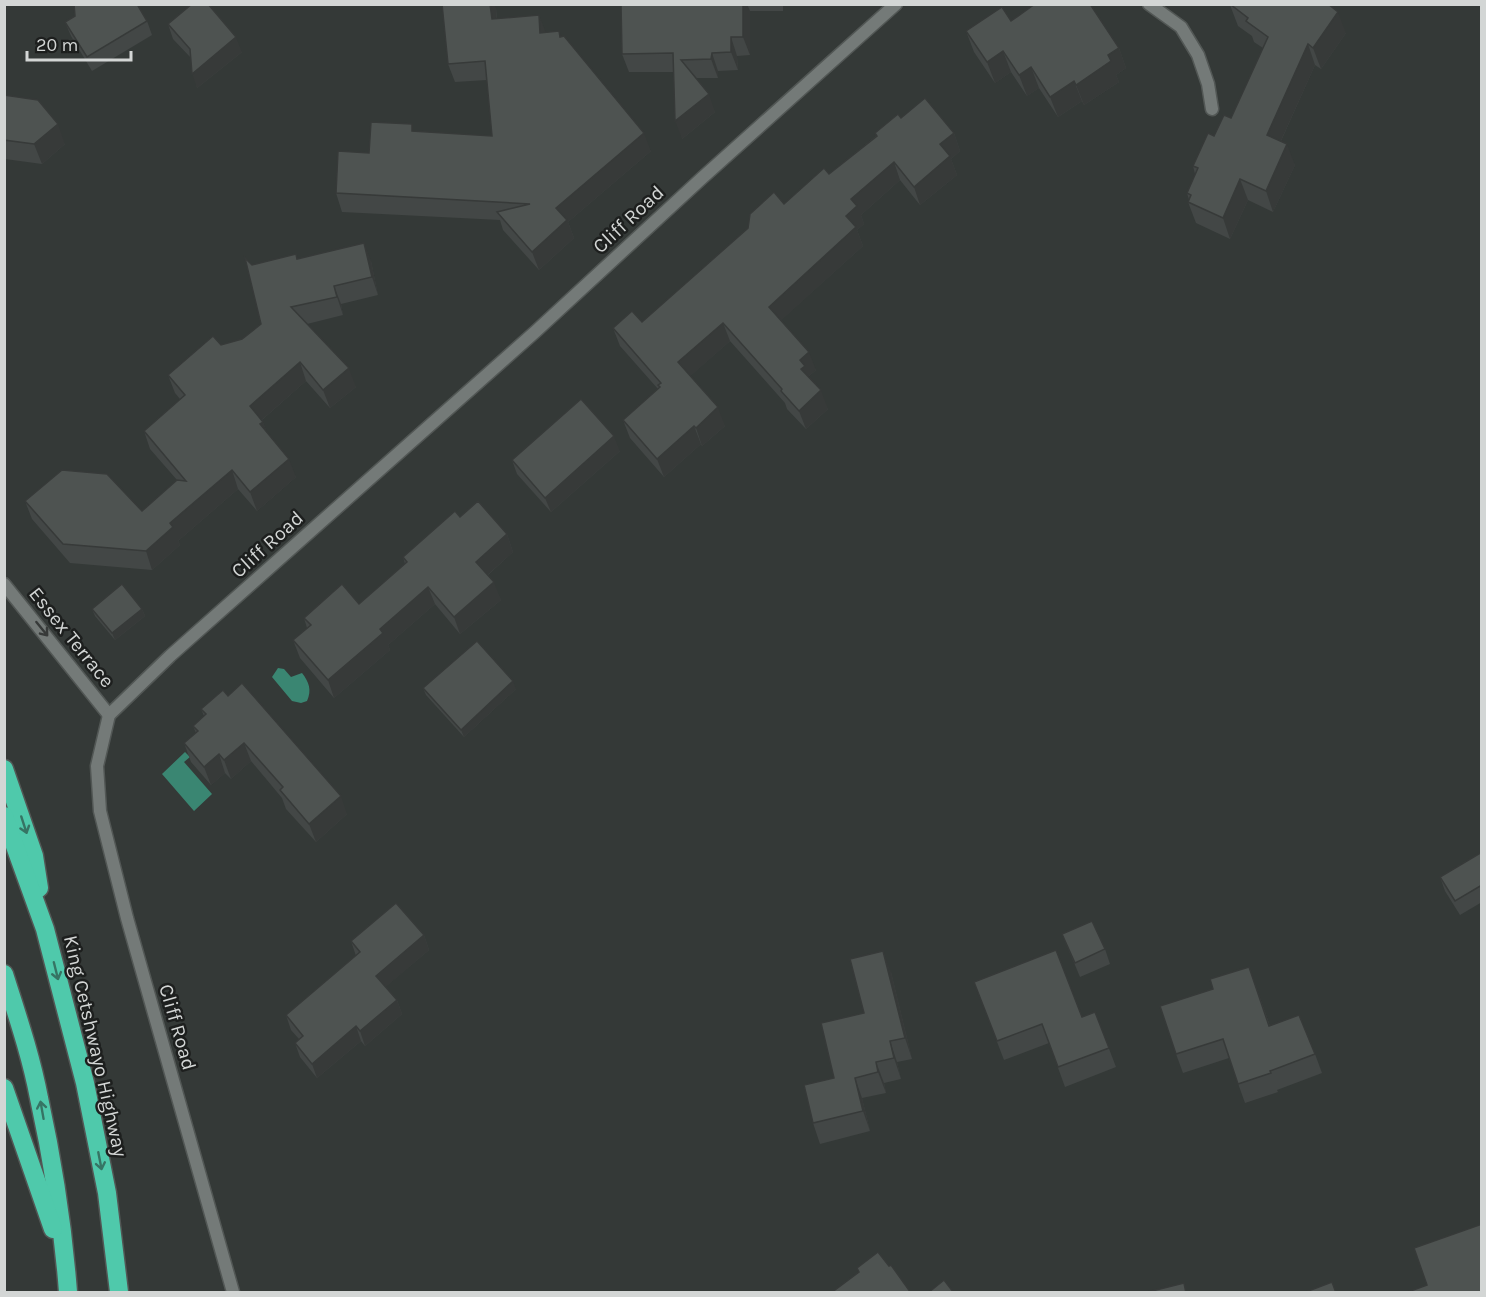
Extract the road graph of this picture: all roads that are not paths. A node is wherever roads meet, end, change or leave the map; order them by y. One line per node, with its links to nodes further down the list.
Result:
1 (896, 4): 5 (street, Cliff Road)
2 (1149, 4): 3 (street)
3 (1212, 109)
4 (4, 584): 5 (street, Essex Terrace, one-way to 5)
5 (109, 715): 14 (street, Cliff Road)
6 (4, 769): 8 (highway, one-way to 8)
7 (4, 816): 8 (highway, King Cetshwayo Highway)
8 (45, 929): 13 (highway, King Cetshwayo Highway, one-way to 13)
9 (4, 974): 11 (highway, one-way to 9)
10 (4, 1088): 11 (highway)
11 (66, 1267): 12 (highway)
12 (68, 1293)
13 (119, 1293)
14 (234, 1293)

